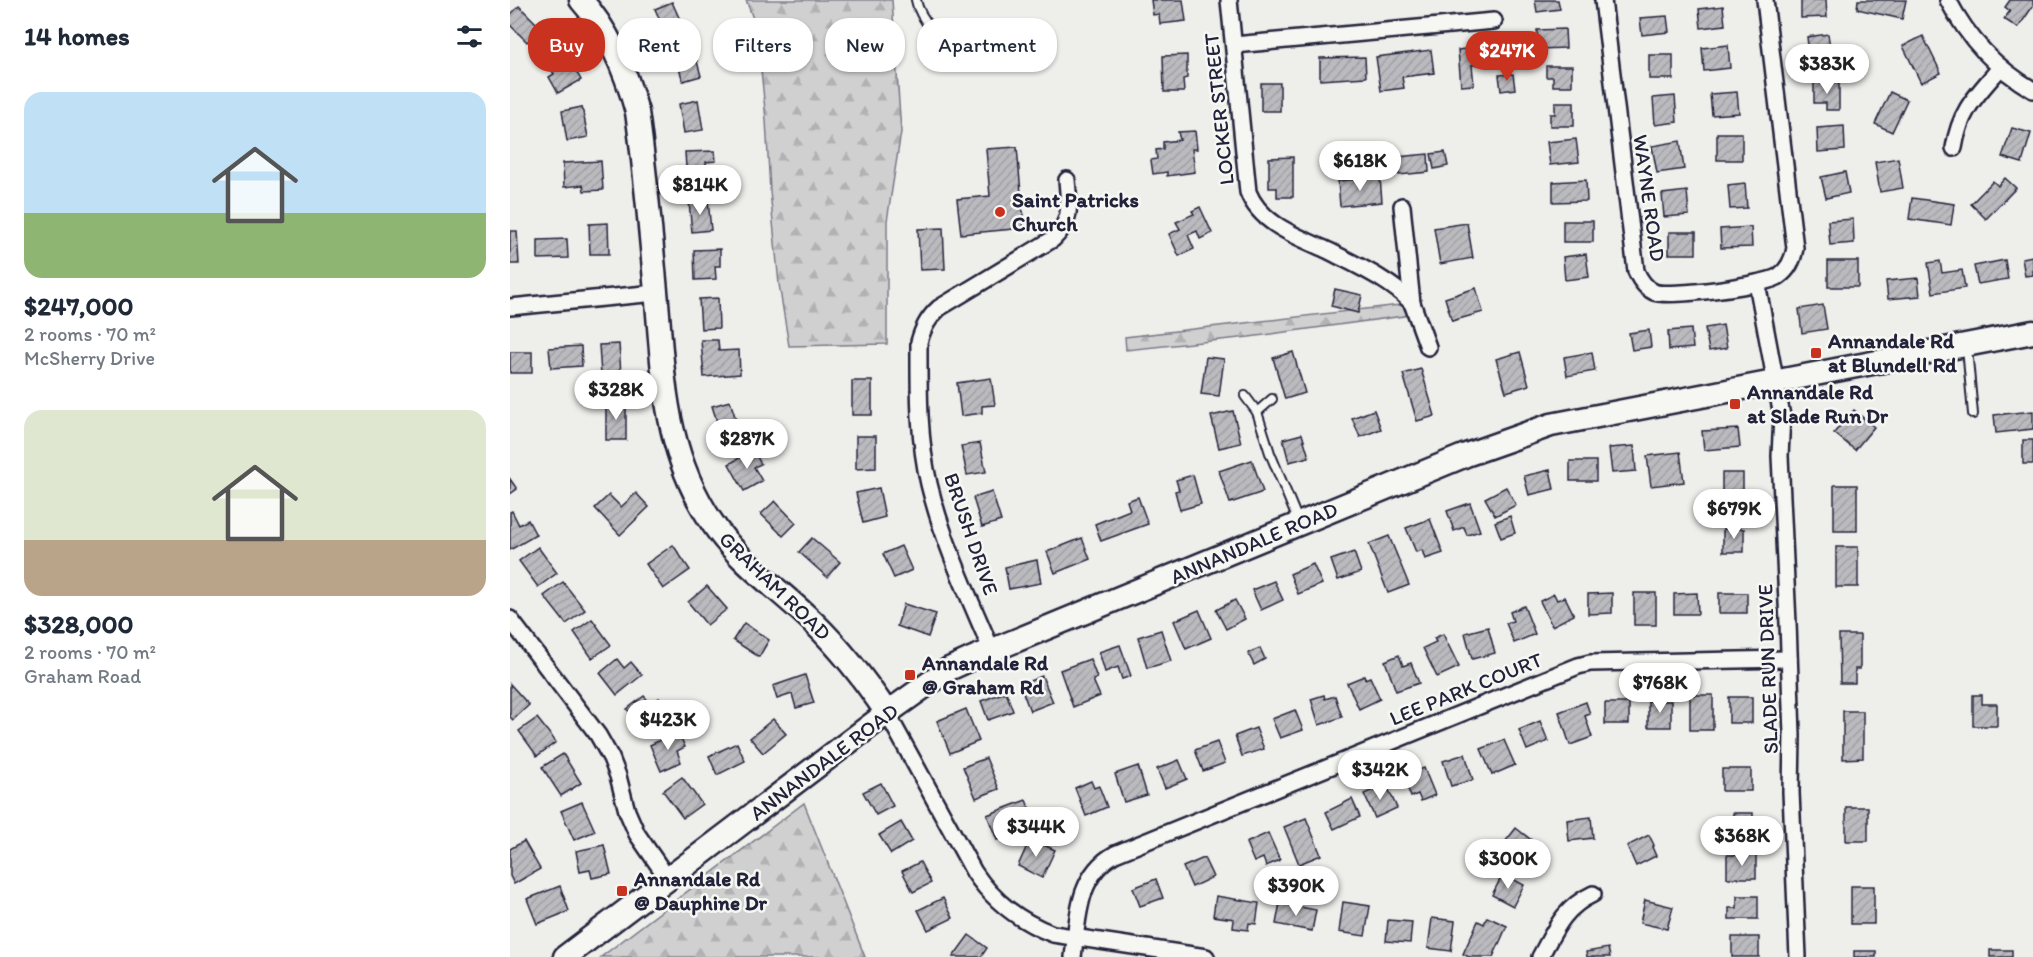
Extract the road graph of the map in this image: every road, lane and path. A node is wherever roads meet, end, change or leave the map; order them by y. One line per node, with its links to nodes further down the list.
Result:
1 (581, 0): 16 (main road, GRAHAM ROAD)
2 (916, 0): 7 (lane)
3 (1229, 0): 9 (street, LOCKER STREET)
4 (1603, 0): 15 (street, WAYNE ROAD)
5 (1765, 0): 15 (street, WAYNE ROAD)
6 (1948, 0): 10 (street)
7 (924, 18)
8 (1494, 21): 9 (street)
9 (1234, 45): 17 (street, LOCKER STREET)
10 (2000, 68): 11 (street); 12 (street)
11 (2033, 90)
12 (1954, 148)
13 (1067, 180): 29 (street, BRUSH DRIVE)
14 (1402, 206): 17 (street)
15 (1757, 283): 22 (street, SLADE RUN DRIVE)
16 (656, 293): 18 (street); 31 (main road, GRAHAM ROAD)
17 (1412, 303): 21 (street)
18 (510, 307)
19 (2033, 332): 20 (main road, ANNANDALE ROAD)
20 (1966, 344): 22 (main road, ANNANDALE ROAD); 26 (lane)
21 (1428, 348)
22 (1775, 381): 27 (main road, ANNANDALE ROAD); 30 (street, SLADE RUN DRIVE)
23 (1245, 396): 25 (lane)
24 (1272, 399): 25 (lane)
25 (1257, 412): 27 (lane)
26 (1973, 414)
27 (1300, 524): 29 (main road, ANNANDALE ROAD)
28 (510, 619): 32 (street)
29 (992, 651): 31 (main road, ANNANDALE ROAD)
30 (1790, 659): 34 (street, LEE PARK COURT); 39 (street, SLADE RUN DRIVE)
31 (887, 713): 32 (main road, ANNANDALE ROAD); 34 (street)
32 (668, 879): 35 (main road, ANNANDALE ROAD)
33 (1593, 894): 38 (street)
34 (1075, 938): 36 (street, LEE PARK COURT); 37 (street)
35 (565, 957)
36 (1073, 957)
37 (1206, 957)
38 (1540, 957)
39 (1798, 957)

